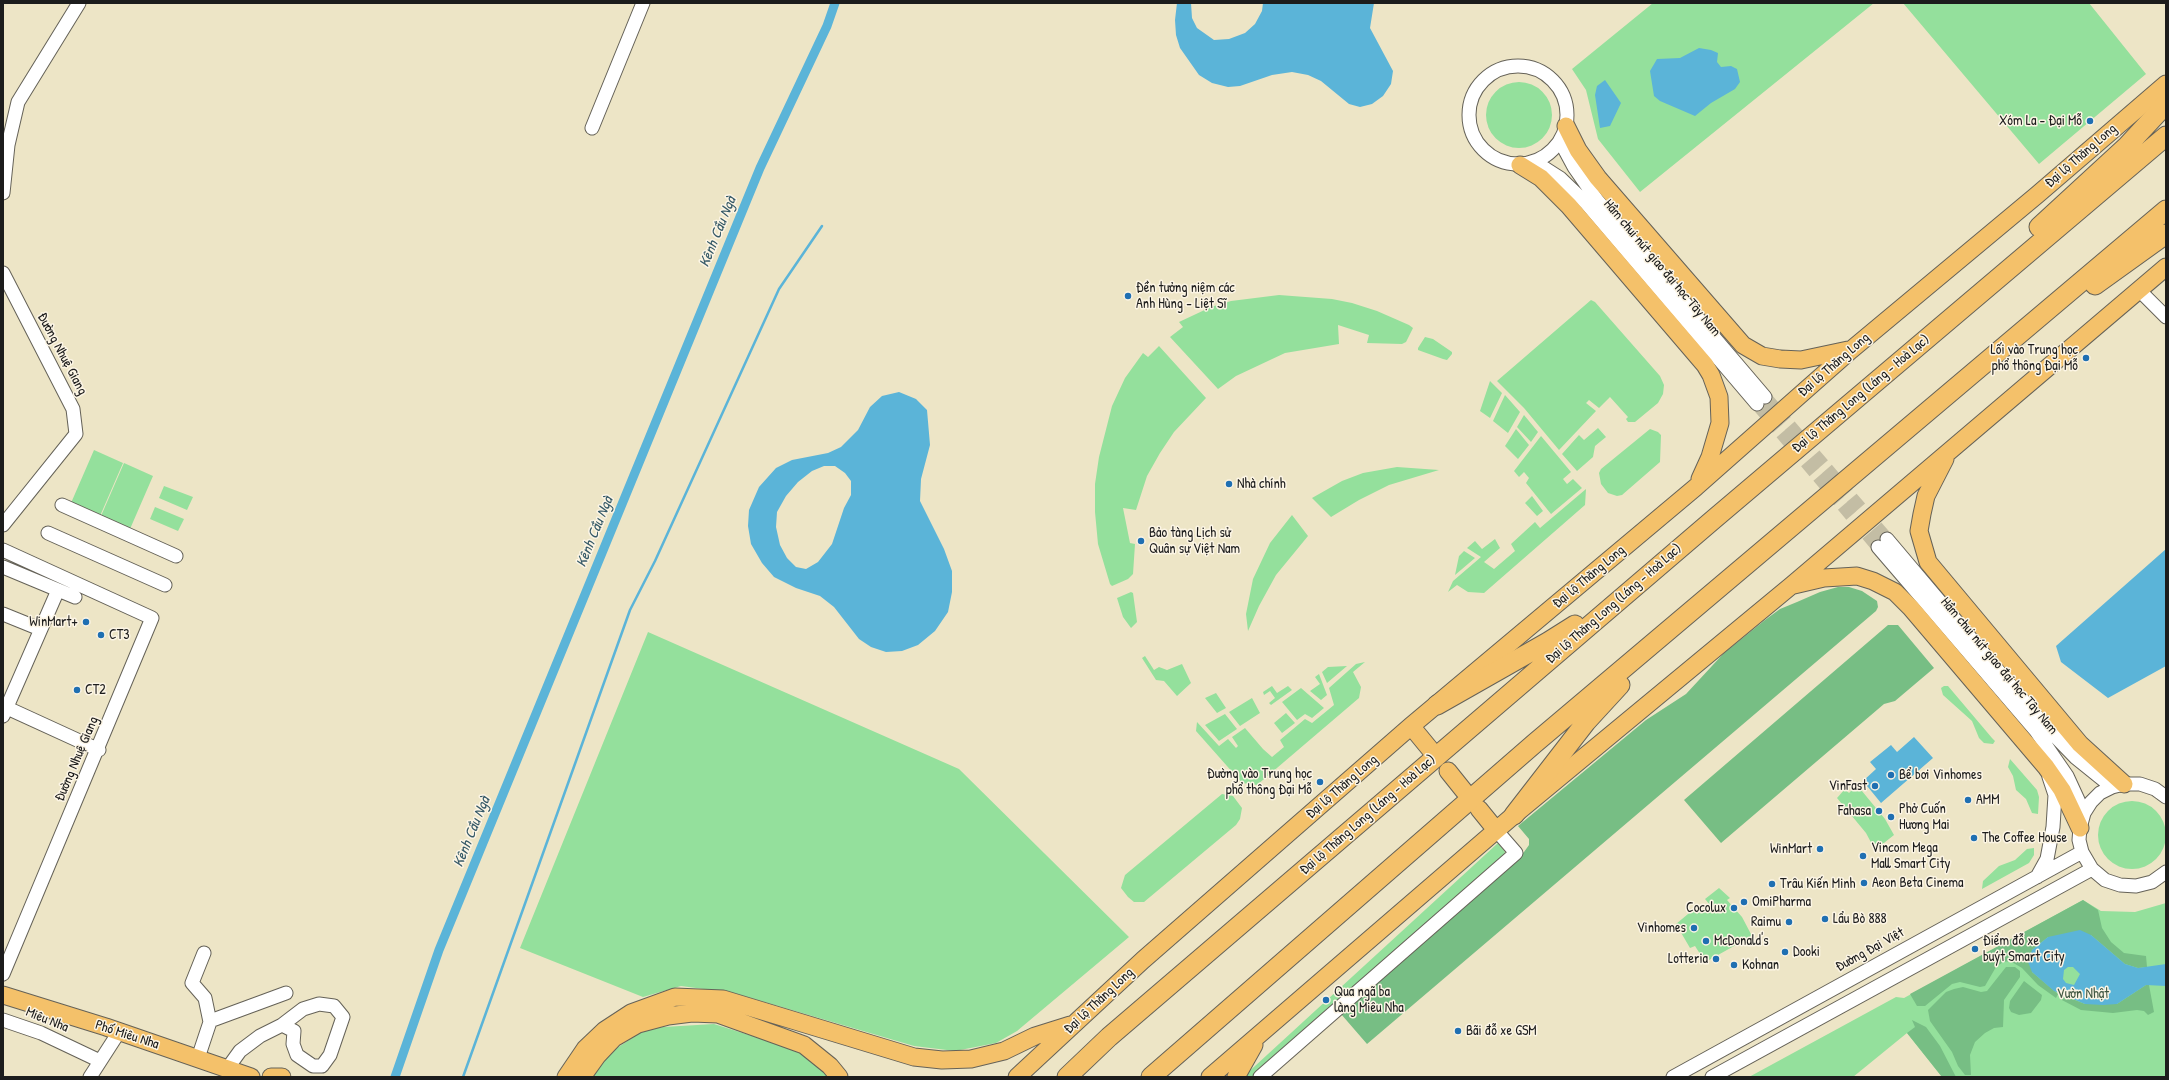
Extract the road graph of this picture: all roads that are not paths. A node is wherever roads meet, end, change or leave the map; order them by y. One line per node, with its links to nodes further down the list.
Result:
1 (78, 3): 9 (street)
2 (643, 3): 5 (street)
3 (2166, 84): 16 (main road, Đại lộ Thăng Long)
4 (2166, 104): 17 (highway)
5 (592, 128)
6 (1563, 133): 8 (street); 8 (street); 8 (street, Hầm chui nút giao đại học Tây Nam); 16 (main road)
7 (2166, 136): 17 (highway, Đại lộ Thăng Long (Láng - Hoà Lạc))
8 (1528, 163): 20 (main road)
9 (3, 193)
10 (2166, 210): 19 (highway)
11 (2166, 234): 19 (highway)
12 (2166, 267): 14 (main road)
13 (3, 273): 24 (street, Đường Nhuệ Giang)
14 (2139, 290): 15 (street); 18 (main road)
15 (2166, 317)
16 (1851, 350): 20 (main road, Đại lộ Thăng Long)
17 (1852, 402): 22 (highway, Đại lộ Thăng Long (Láng - Hoà Lạc))
18 (1948, 452): 30 (main road); 42 (main road)
19 (1865, 464): 23 (highway)
20 (1696, 487): 35 (main road, Đại lộ Thăng Long)
21 (62, 505): 27 (street)
22 (1714, 519): 35 (highway); 77 (highway, Đại lộ Thăng Long (Láng - Hoà Lạc))
23 (1796, 523): 46 (highway); 78 (highway)
24 (3, 525)
25 (48, 533): 29 (street)
26 (3, 550): 38 (street, Đường Nhuệ Giang)
27 (176, 556)
28 (3, 567): 31 (street)
29 (165, 585)
30 (1792, 585): 40 (main road); 46 (main road)
31 (58, 590): 32 (street); 34 (street)
32 (75, 597)
33 (3, 614): 34 (street)
34 (40, 629): 36 (street)
35 (1436, 705): 37 (main road, Đại lộ Thăng Long)
36 (4, 710): 38 (street)
37 (1411, 726): 39 (main road); 61 (main road, Đại lộ Thăng Long)
38 (98, 750): 56 (street, Đường Nhuệ Giang)
39 (1434, 754)
40 (2046, 767): 47 (main road); 52 (street)
41 (1448, 771): 43 (main road)
42 (2118, 785): 44 (street); 47 (street); 47 (street, Hầm chui nút giao đại học Tây Nam)
43 (1464, 791)
44 (2164, 794)
45 (1479, 809): 48 (main road)
46 (1514, 815): 48 (main road)
47 (2082, 821): 49 (street, Hầm chui nút giao đại học Tây Nam)
48 (1496, 830): 64 (main road); 81 (street)
49 (2082, 852): 50 (street); 52 (street, Đường Đại Việt)
50 (2092, 869): 51 (street); 55 (street)
51 (2166, 872)
52 (2037, 877): 53 (street, Đường Đại Việt)
53 (1918, 942): 55 (street); 82 (street, Đường Đại Việt)
54 (204, 953): 60 (street)
55 (1927, 959): 83 (street)
56 (3, 974)
57 (286, 993): 60 (street)
58 (3, 995): 63 (main road, Phố Miêu Nha)
59 (3, 1020): 66 (street, Miêu Nha)
60 (210, 1021): 65 (street)
61 (1074, 1024): 73 (main road); 76 (main road, Đại lộ Thăng Long)
62 (282, 1025): 67 (street); 68 (street); 68 (street)
63 (119, 1032): 65 (main road, Phố Miêu Nha); 66 (street)
64 (1260, 1034): 79 (main road); 80 (main road)
65 (198, 1058): 67 (main road, Phố Miêu Nha)
66 (100, 1061): 69 (street)
67 (227, 1069): 70 (main road, Phố Miêu Nha)
68 (309, 1072)
69 (90, 1077)
70 (251, 1077)
71 (271, 1077): 72 (main road)
72 (282, 1077)
73 (566, 1077)
74 (582, 1077): 75 (main road)
75 (839, 1077)
76 (1018, 1077)
77 (1067, 1077)
78 (1151, 1077)
79 (1210, 1077)
80 (1236, 1077)
81 (1260, 1077)
82 (1673, 1077)
83 (1712, 1077)

